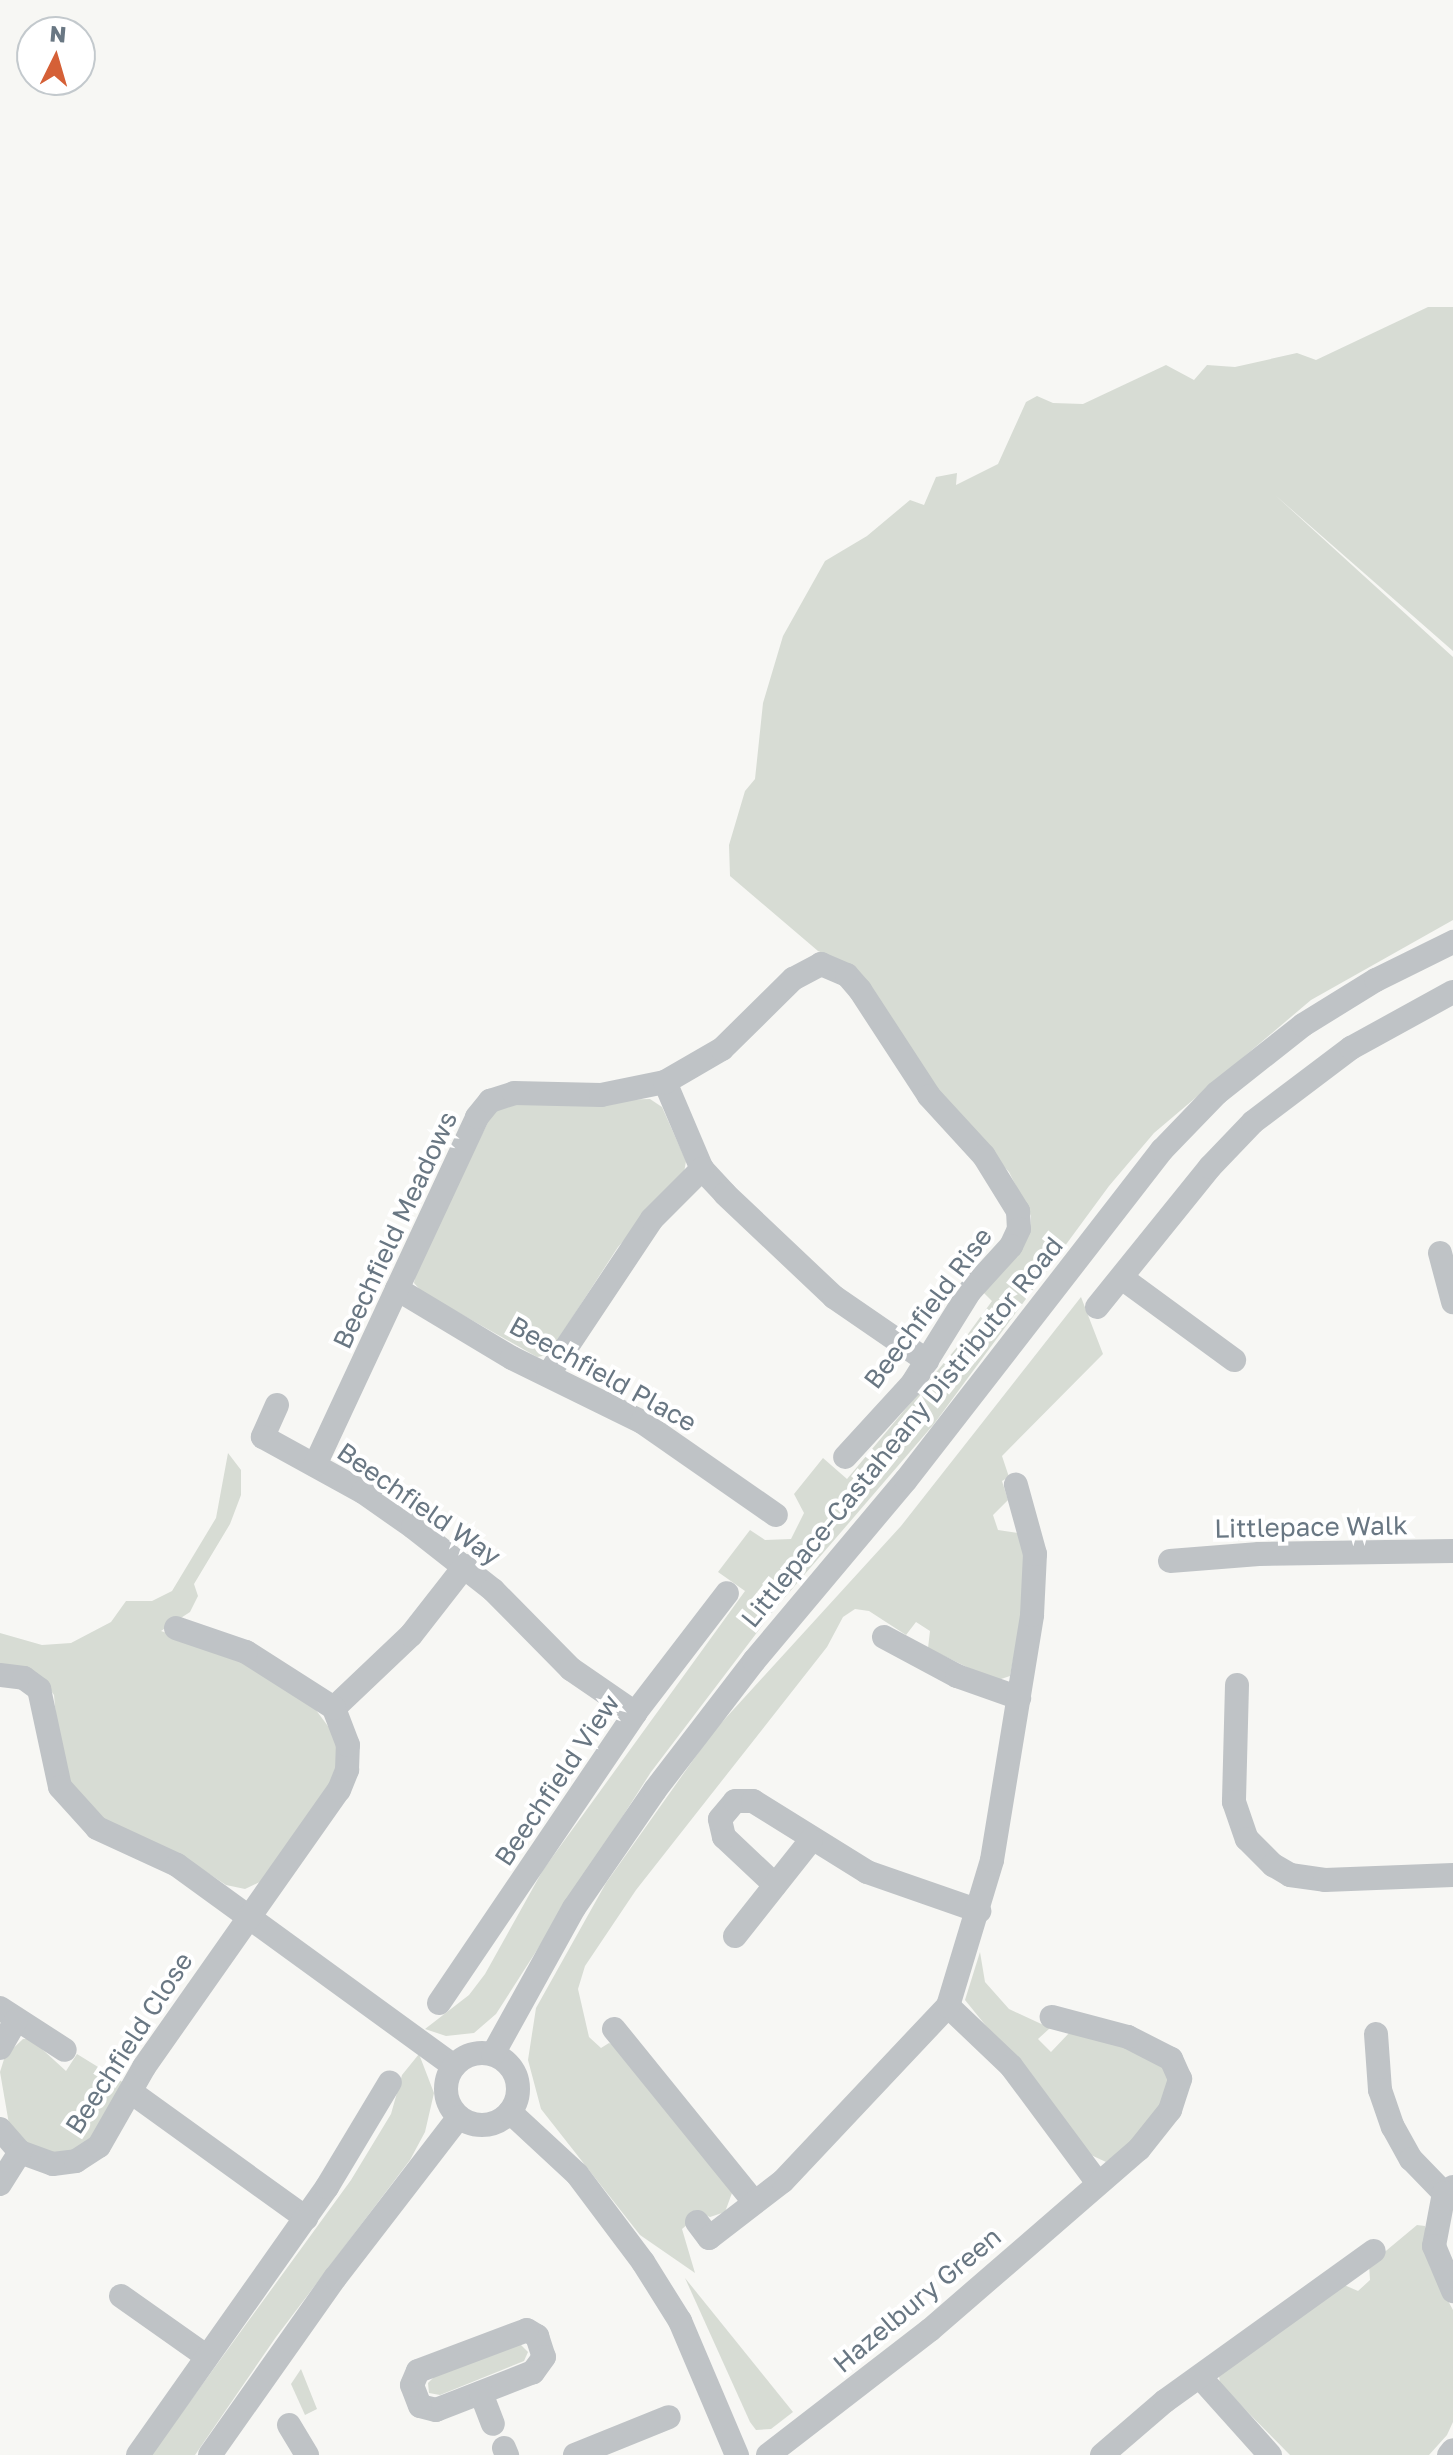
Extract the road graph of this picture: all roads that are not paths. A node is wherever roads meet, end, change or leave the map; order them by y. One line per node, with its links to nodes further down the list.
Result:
1 (1453, 942): 44 (street, Littlepace-Castaheany Distributor Road)
2 (821, 964): 4 (street, Beechfield Meadows); 12 (street, Beechfield Rise)
3 (1453, 992): 7 (street)
4 (665, 1082): 5 (street); 8 (street, Beechfield Meadows)
5 (702, 1169): 12 (street); 13 (street)
6 (1440, 1253): 9 (street)
7 (1122, 1278): 10 (street); 11 (street)
8 (397, 1289): 13 (street, Beechfield Place); 16 (street, Beechfield Meadows)
9 (1453, 1302)
10 (1097, 1307)
11 (1234, 1360)
12 (927, 1361): 15 (street, Beechfield Rise)
13 (548, 1375): 18 (street, Beechfield Place)
14 (277, 1405): 16 (street, Beechfield Way)
15 (845, 1457)
16 (315, 1465): 21 (street, Beechfield Way)
17 (1016, 1485): 27 (street)
18 (776, 1515)
19 (1453, 1551): 20 (street, Littlepace Walk)
20 (1170, 1561)
21 (465, 1566): 28 (street); 29 (street, Beechfield Way)
22 (727, 1593): 29 (street, Beechfield View)
23 (193, 1626): 28 (street)
24 (884, 1637): 27 (street)
25 (0, 1675): 34 (street)
26 (1237, 1685): 31 (street)
27 (1019, 1698): 33 (street)
28 (334, 1708): 34 (street, Beechfield Close)
29 (635, 1713): 36 (street, Beechfield View)
30 (811, 1840): 32 (street); 32 (street); 33 (street)
31 (1453, 1875)
32 (775, 1885): 35 (street)
33 (979, 1911): 37 (street)
34 (247, 1917): 45 (street); 47 (street, Beechfield Close)
35 (735, 1936)
36 (439, 2003)
37 (948, 2006): 52 (street); 55 (street)
38 (8, 2014): 42 (street, Beechfield Close); 43 (street, Beechfield Close)
39 (1052, 2017): 52 (street, Hazelbury Green)
40 (614, 2029): 55 (street)
41 (1376, 2034): 54 (street)
42 (0, 2048)
43 (65, 2050)
44 (493, 2054): 45 (street); 48 (street)
45 (454, 2066): 49 (street)
46 (390, 2082): 56 (street)
47 (131, 2092): 51 (street, Beechfield Close); 56 (street)
48 (510, 2112): 49 (street); 72 (street)
49 (459, 2117): 69 (street)
50 (0, 2129): 51 (street)
51 (20, 2152): 53 (street)
52 (1097, 2182): 73 (street, Hazelbury Green)
53 (0, 2184)
54 (1449, 2190): 59 (street)
55 (754, 2202): 57 (street)
56 (306, 2218): 61 (street)
57 (697, 2222)
58 (1374, 2251): 62 (street)
59 (1453, 2291)
60 (121, 2296): 61 (street)
61 (206, 2356): 68 (street)
62 (1200, 2377): 74 (street); 75 (street)
63 (481, 2393): 63 (street); 65 (street)
64 (669, 2417): 71 (street)
65 (493, 2424)
66 (289, 2425): 70 (street)
67 (1453, 2450): 76 (street)
68 (138, 2455)
69 (210, 2455)
70 (307, 2455)
71 (575, 2455)
72 (737, 2455)
73 (768, 2455)
74 (1102, 2455)
75 (1270, 2455)
76 (1449, 2455)

